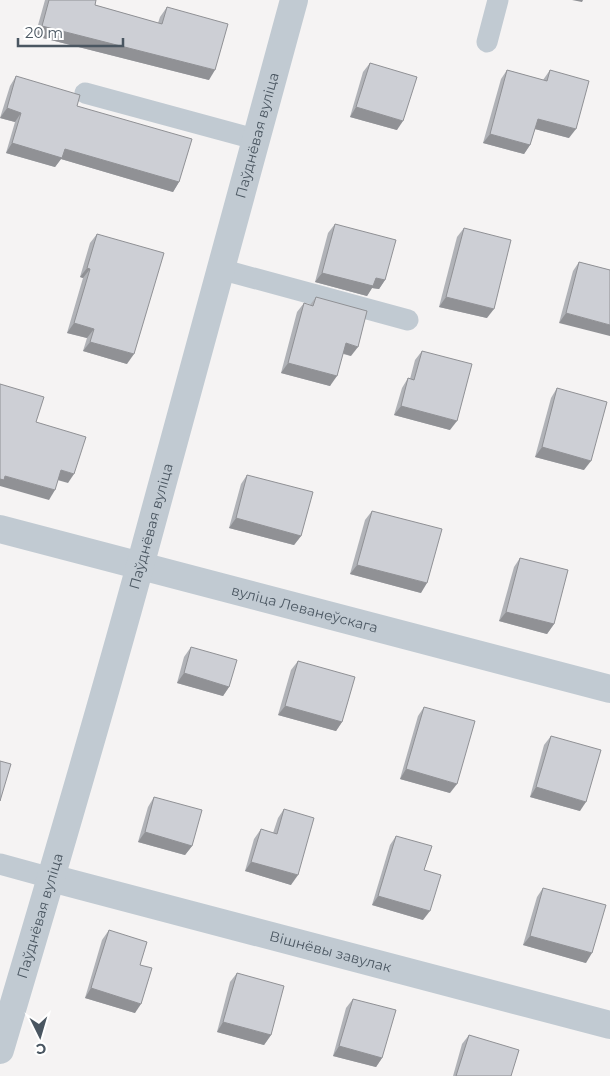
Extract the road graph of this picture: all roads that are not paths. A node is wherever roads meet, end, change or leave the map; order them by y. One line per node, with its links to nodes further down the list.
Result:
1 (294, 0): 5 (street, Паўднёвая вуліца)
2 (498, 0): 3 (lane)
3 (487, 42)
4 (85, 94): 5 (lane)
5 (255, 139): 6 (street, Паўднёвая вуліца)
6 (220, 268): 7 (lane); 9 (street, Паўднёвая вуліца)
7 (408, 320)
8 (0, 529): 9 (street, вуліца Леванеўскага)
9 (140, 566): 10 (street, вуліца Леванеўскага); 12 (street, Паўднёвая вуліца)
10 (610, 689)
11 (0, 864): 12 (lane)
12 (51, 878): 13 (street, Вішнёвы завулак); 14 (street, Паўднёвая вуліца)
13 (610, 1025)
14 (0, 1050)

